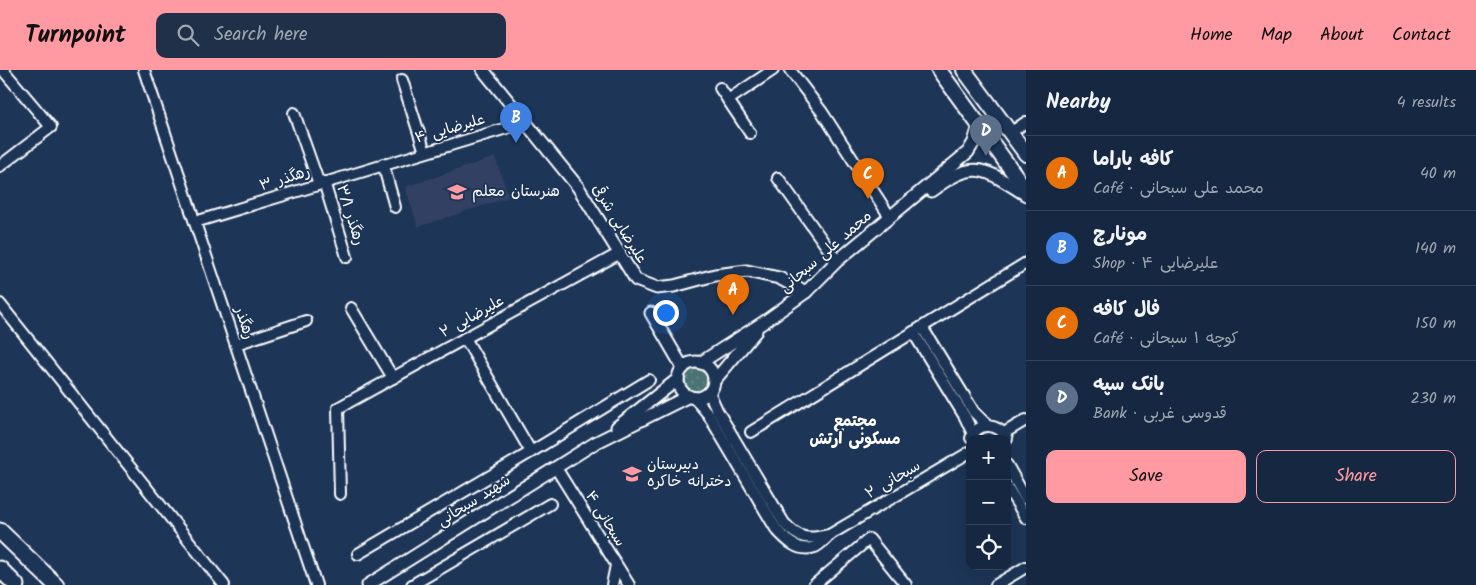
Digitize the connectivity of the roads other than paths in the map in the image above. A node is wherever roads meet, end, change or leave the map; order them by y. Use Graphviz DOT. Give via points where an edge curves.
graph roads {
  1 [pos="3,70"];
  2 [pos="144,70"];
  3 [pos="483,70"];
  4 [pos="774,70"];
  5 [pos="790,70"];
  6 [pos="938,70"];
  7 [pos="964,70"];
  8 [pos="402,80"];
  9 [pos="720,88"];
  10 [pos="728,100"];
  11 [pos="294,112"];
  12 [pos="526,122"];
  13 [pos="1026,122"];
  14 [pos="979,126"];
  15 [pos="750,133"];
  16 [pos="1010,133"];
  17 [pos="425,152"];
  18 [pos="1026,154"];
  19 [pos="383,164"];
  20 [pos="0,166"];
  21 [pos="778,178"];
  22 [pos="321,183"];
  23 [pos="1026,190"];
  24 [pos="1026,195"];
  25 [pos="906,203"];
  26 [pos="396,207"];
  27 [pos="890,217"];
  28 [pos="195,222"];
  29 [pos="620,253"];
  30 [pos="347,257"];
  31 [pos="836,261"];
  32 [pos="1026,263"];
  33 [pos="806,292"];
  34 [pos="0,304"];
  35 [pos="351,308"];
  36 [pos="651,312"];
  37 [pos="306,321"];
  38 [pos="764,322"];
  39 [pos="922,327"];
  40 [pos="913,332"];
  41 [pos="464,338"];
  42 [pos="236,344"];
  43 [pos="700,363"];
  44 [pos="681,374"];
  45 [pos="394,378"];
  46 [pos="649,380"];
  47 [pos="714,381"];
  48 [pos="709,392"];
  49 [pos="691,397"];
  50 [pos="1026,420"];
  51 [pos="988,426"];
  52 [pos="751,432"];
  53 [pos="970,435"];
  54 [pos="976,435"];
  55 [pos="1003,435"];
  56 [pos="1009,435"];
  57 [pos="595,443"];
  58 [pos="531,452"];
  59 [pos="966,454"];
  60 [pos="556,468"];
  61 [pos="1011,472"];
  62 [pos="340,494"];
  63 [pos="1011,494"];
  64 [pos="1026,499"];
  65 [pos="550,504"];
  66 [pos="769,508"];
  67 [pos="1026,518"];
  68 [pos="0,531"];
  69 [pos="358,554"];
  70 [pos="616,565"];
  71 [pos="1026,567"];
  72 [pos="0,569"];
  73 [pos="16,585"];
  74 [pos="56,585"];
  75 [pos="224,585"];
  76 [pos="316,585"];
  77 [pos="368,585"];
  78 [pos="412,585"];
  79 [pos="612,585"];
  80 [pos="629,585"];
  81 [pos="814,585"];
  82 [pos="906,585"];
  83 [pos="996,585"];
  1 -- 20 [label="street" via="51,127"];
  2 -- 28 [label="street, رهگذر"];
  3 -- 12 [label="street, علیرضایی شرقی"];
  4 -- 10 [label="street"];
  5 -- 27 [label="street" via="822,112"];
  6 -- 14 [label="main road"];
  7 -- 16 [label="main road"];
  8 -- 17 [label="street"];
  9 -- 10 [label="street"];
  10 -- 15 [label="street"];
  11 -- 22 [label="street, ۳/۱ رهگذر"];
  12 -- 17 [label="street, ۴ علیرضایی"];
  12 -- 29 [label="street, علیرضایی شرقی" via="578,187"];
  13 -- 16 [label="street"];
  14 -- 23 [label="main road"];
  14 -- 25 [label="street, محمد علی سبحانی" via="968,152"];
  16 -- 18 [label="main road"];
  17 -- 19 [label="street, ۴ علیرضایی"];
  19 -- 22 [label="street, ۳ رهگذر"];
  19 -- 26 [label="street"];
  21 -- 31 [label="street"];
  22 -- 28 [label="street, ۳ رهگذر"];
  22 -- 30 [label="street, ۳/۱ رهگذر"];
  24 -- 25 [label="street, محمد علی سبحانی" via="992,174 968,170 949,178 915,203"];
  25 -- 27 [label="street, محمد علی سبحانی"];
  27 -- 31 [label="street, محمد علی سبحانی"];
  28 -- 42 [label="street, رهگذر"];
  29 -- 33 [label="street, علیرضایی شرقی" via="636,280 656,288 747,271 779,278"];
  29 -- 41 [label="street, ۲ علیرضایی"];
  31 -- 33 [label="street, محمد علی سبحانی"];
  32 -- 39 [label="street"];
  33 -- 38 [label="street, محمد علی سبحانی"];
  34 -- 75 [label="street"];
  35 -- 45 [label="street"];
  36 -- 44 [label="street"];
  37 -- 42 [label="street"];
  38 -- 43 [label="street, محمد علی سبحانی"];
  38 -- 47 [label="street, محمد علی سبحانی"];
  39 -- 40 [label="street"];
  39 -- 51 [label="street" via="974,412"];
  40 -- 52 [label="street"];
  40 -- 53 [label="street" via="965,417"];
  41 -- 45 [label="street, ۲ علیرضایی"];
  41 -- 58 [label="street"];
  42 -- 76 [label="street, رهگذر"];
  43 -- 44 [label="street" via="693,362"];
  43 -- 47 [label="street" via="710,369"];
  44 -- 49 [label="street" via="681,390"];
  44 -- 57 [label="street, شهید سبحانی"];
  45 -- 62 [label="street, ۲ علیرضایی" via="338,408"];
  46 -- 58 [label="street"];
  47 -- 48 [label="street"];
  48 -- 49 [label="street"];
  48 -- 66 [label="street"];
  49 -- 57 [label="street, شهید سبحانی"];
  49 -- 66 [label="street" via="708,414"];
  50 -- 56 [label="street"];
  51 -- 54 [label="street" via="982,427"];
  51 -- 55 [label="street"];
  57 -- 60 [label="street, شهید سبحانی"];
  58 -- 69 [label="street"];
  59 -- 66 [label="street, سبحانی ۲" via="831,534 815,547 800,548 787,542 776,529"];
  60 -- 70 [label="street, سبحانی ۴"];
  60 -- 77 [label="street, شهید سبحانی"];
  61 -- 64 [label="street"];
  63 -- 67 [label="street"];
  65 -- 78 [label="street"];
  68 -- 74 [label="main road"];
  70 -- 79 [label="street"];
  70 -- 80 [label="street, سبحانی ۴"];
  71 -- 83 [label="street"];
  72 -- 73 [label="main road"];
  81 -- 82 [label="street" via="869,539"];
}
